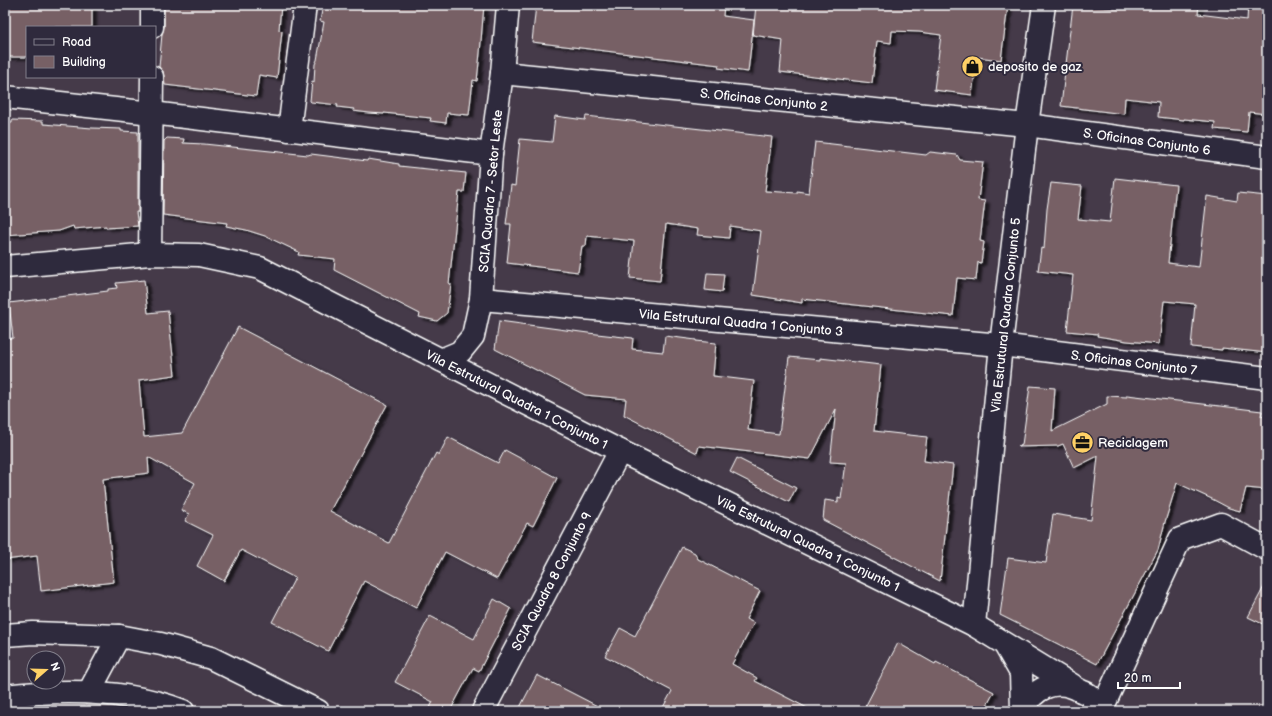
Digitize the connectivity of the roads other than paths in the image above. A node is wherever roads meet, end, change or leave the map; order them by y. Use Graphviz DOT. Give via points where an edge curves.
graph roads {
  1 [pos="152,5"];
  2 [pos="305,5"];
  3 [pos="508,5"];
  4 [pos="1044,5"];
  5 [pos="152,26"];
  6 [pos="502,73"];
  7 [pos="152,78"];
  8 [pos="5,97"];
  9 [pos="152,113"];
  10 [pos="1027,125"];
  11 [pos="289,130"];
  12 [pos="491,154"];
  13 [pos="1267,157"];
  14 [pos="150,254"];
  15 [pos="5,267"];
  16 [pos="481,299"];
  17 [pos="1001,345"];
  18 [pos="441,360"];
  19 [pos="1267,378"];
  20 [pos="620,451"];
  21 [pos="1267,549"];
  22 [pos="974,625"];
  23 [pos="5,635"];
  24 [pos="119,636"];
  25 [pos="1005,644"];
  26 [pos="1072,685"];
  27 [pos="90,692"];
  28 [pos="5,696"];
  29 [pos="311,709"];
  30 [pos="183,711"];
  31 [pos="483,711"];
  32 [pos="1022,711"];
  33 [pos="1100,711"];
  1 -- 5 [label="street"];
  2 -- 11 [label="street"];
  3 -- 6 [label="street, SCIA Quadra 7 - Setor Leste"];
  4 -- 10 [label="street, Vila Estrutural Quadra Conjunto 5"];
  6 -- 10 [label="street, S. Oficinas Conjunto 2"];
  6 -- 12 [label="street, SCIA Quadra 7 - Setor Leste"];
  7 -- 9 [label="street"];
  8 -- 9 [label="street"];
  9 -- 11 [label="street"];
  9 -- 14 [label="street"];
  10 -- 13 [label="street, S. Oficinas Conjunto 6"];
  10 -- 17 [label="street, Vila Estrutural Quadra Conjunto 5"];
  11 -- 12 [label="street"];
  12 -- 16 [label="street, SCIA Quadra 7 - Setor Leste"];
  14 -- 15 [label="street, Vila Estrutural Quadra 1 Conjunto 1"];
  14 -- 18 [label="street, Vila Estrutural Quadra 1 Conjunto 1" via="198,255 260,268"];
  16 -- 17 [label="street, Vila Estrutural Quadra 1 Conjunto 3"];
  16 -- 18 [label="street, SCIA Quadra 7 - Setor Leste" via="472,336 460,352"];
  17 -- 19 [label="street, S. Oficinas Conjunto 7"];
  17 -- 22 [label="street, Vila Estrutural Quadra Conjunto 5"];
  18 -- 20 [label="street, Vila Estrutural Quadra 1 Conjunto 1"];
  20 -- 22 [label="street, Vila Estrutural Quadra 1 Conjunto 1"];
  20 -- 31 [label="street, SCIA Quadra 8 Conjunto 9"];
  21 -- 33 [label="street" via="1221,524 1180,539"];
  22 -- 25 [label="street, Vila Estrutural Quadra 1 Conjunto 1"];
  23 -- 24 [label="street" via="32,633"];
  24 -- 27 [label="street"];
  24 -- 29 [label="street" via="211,658"];
  25 -- 26 [label="street, Vila Estrutural Quadra 1 Conjunto 1"];
  25 -- 32 [label="street" via="1020,674"];
  26 -- 32 [label="street" via="1057,684 1042,688 1031,697"];
  26 -- 33 [label="street, Vila Estrutural Quadra 1 Conjunto 1" via="1090,696"];
  27 -- 28 [label="street" via="36,692"];
  27 -- 30 [label="street" via="147,699"];
}
